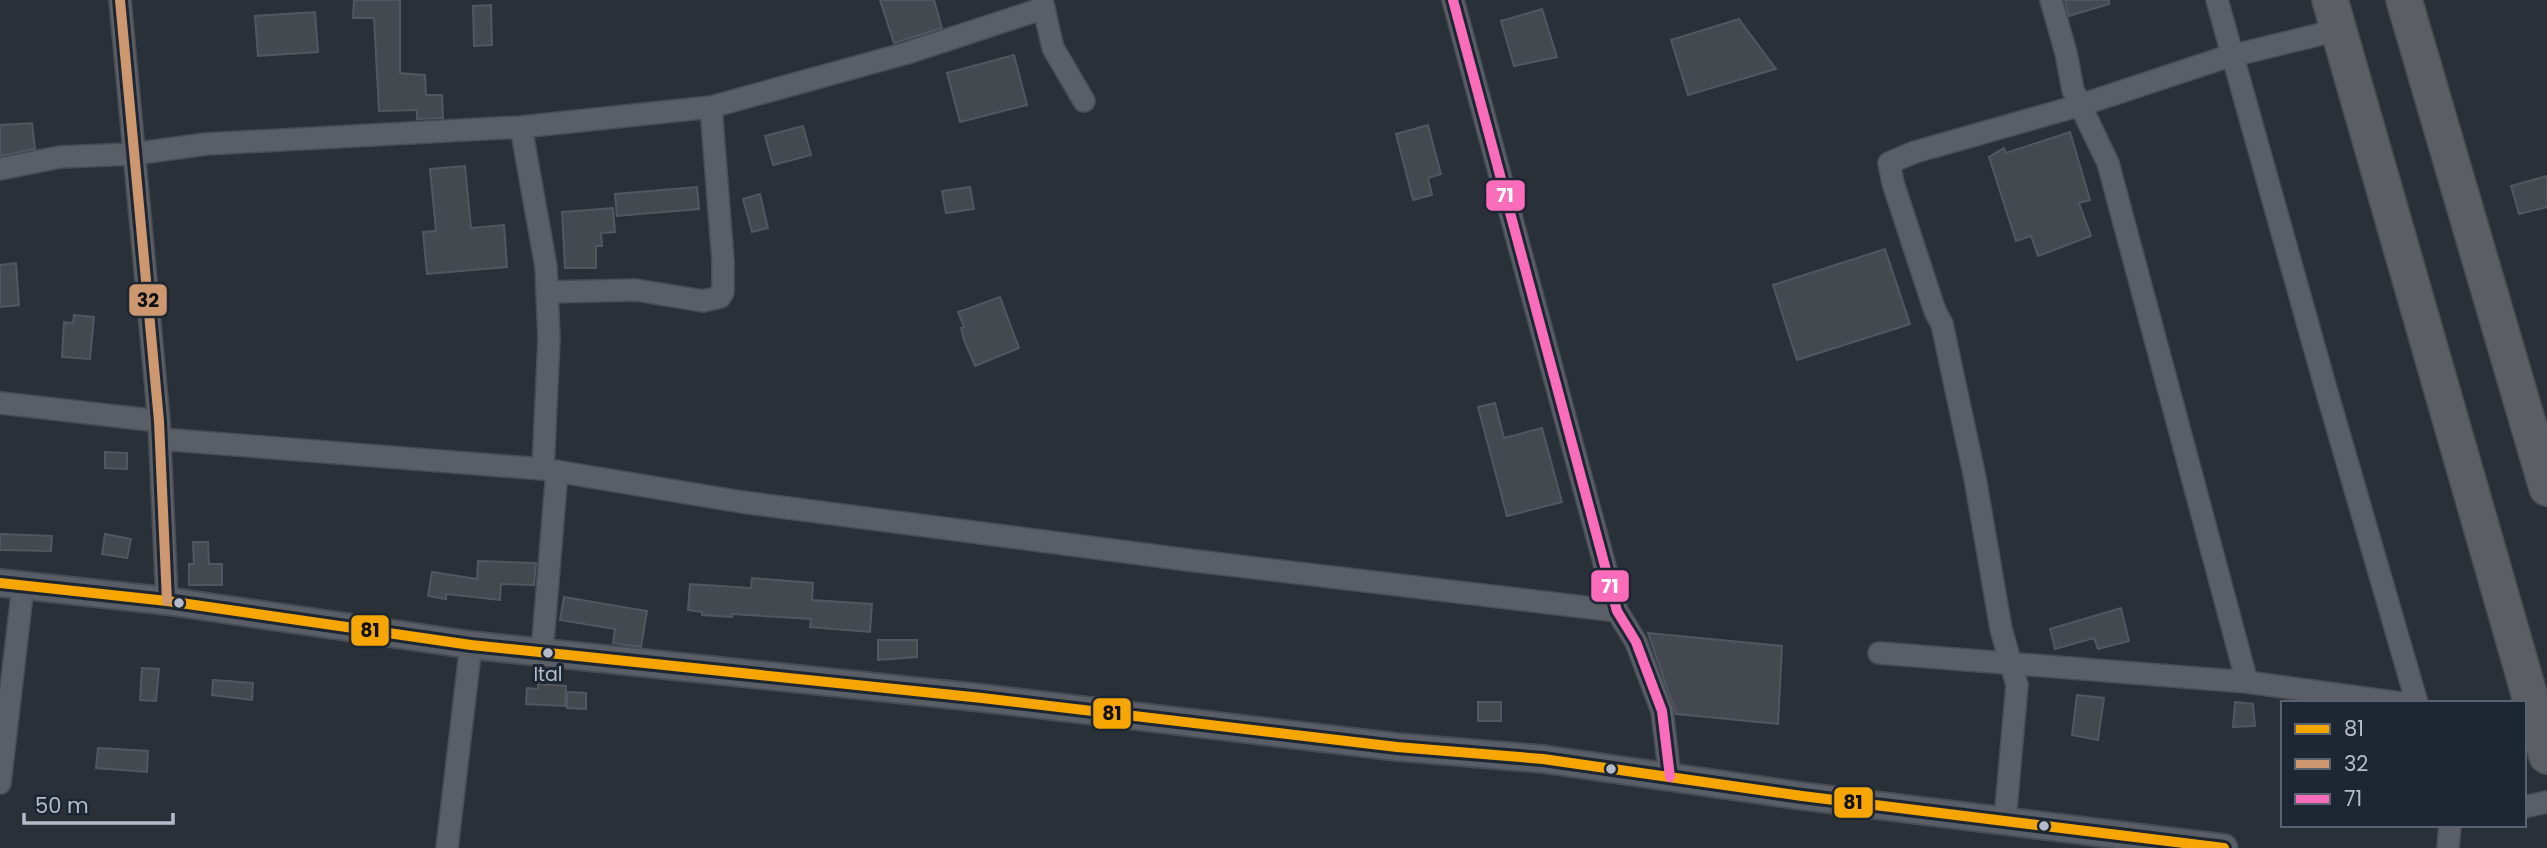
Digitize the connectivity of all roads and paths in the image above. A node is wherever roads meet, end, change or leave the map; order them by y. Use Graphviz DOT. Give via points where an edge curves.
graph roads {
  1 [pos="120,0"];
  2 [pos="1453,0"];
  3 [pos="2051,0"];
  4 [pos="2217,0"];
  5 [pos="2404,0"];
  6 [pos="1043,4"];
  7 [pos="2334,15"];
  8 [pos="2234,55"];
  9 [pos="1084,101"];
  10 [pos="2081,105"];
  11 [pos="711,107"];
  12 [pos="521,127"];
  13 [pos="133,154"];
  14 [pos="0,169"];
  15 [pos="547,292"];
  16 [pos="0,403"];
  17 [pos="160,430"];
  18 [pos="550,470"];
  19 [pos="2547,488"];
  20 [pos="12,585"];
  21 [pos="167,601"];
  22 [pos="1617,611"];
  23 [pos="471,645"];
  24 [pos="542,653"];
  25 [pos="1879,653"];
  26 [pos="2011,663"];
  27 [pos="2247,682"];
  28 [pos="2386,701"];
  29 [pos="2416,701"];
  30 [pos="2547,756"];
  31 [pos="1671,777"];
  32 [pos="0,783"];
  33 [pos="2547,802"];
  34 [pos="2526,807"];
  35 [pos="2005,820"];
  36 [pos="2450,827"];
  37 [pos="447,848"];
  38 [pos="2224,848"];
  39 [pos="2448,848"];
  1 -- 13 [label="street"];
  2 -- 22 [label="street"];
  3 -- 10 [label="street" via="2073,90"];
  4 -- 8 [label="street"];
  5 -- 19 [label="highway"];
  6 -- 9 [label="street" via="1053,48"];
  6 -- 11 [label="street" via="907,53"];
  7 -- 8 [label="street"];
  7 -- 30 [label="highway"];
  8 -- 10 [label="street"];
  8 -- 29 [label="street"];
  10 -- 26 [label="street" via="1889,163 1942,324"];
  10 -- 27 [label="street" via="2108,163"];
  11 -- 12 [label="street"];
  11 -- 15 [label="street" via="723,261 720,297 703,301 636,290"];
  12 -- 13 [label="street" via="206,144"];
  12 -- 15 [label="street" via="547,267"];
  13 -- 14 [label="street" via="60,157"];
  13 -- 17 [label="street"];
  15 -- 18 [label="street"];
  16 -- 17 [label="street"];
  17 -- 18 [label="street"];
  17 -- 21 [label="street"];
  18 -- 22 [label="street" via="742,502"];
  18 -- 24 [label="street"];
  20 -- 21 [label="street"];
  20 -- 32 [label="street"];
  21 -- 23 [label="street"];
  22 -- 31 [label="street" via="1636,642 1662,711"];
  23 -- 24 [label="street"];
  23 -- 37 [label="street"];
  24 -- 31 [label="street" via="1543,759"];
  25 -- 26 [label="street"];
  26 -- 27 [label="street"];
  26 -- 35 [label="street" via="2017,685"];
  27 -- 28 [label="street"];
  31 -- 35 [label="street"];
  33 -- 34 [label="street"];
  35 -- 38 [label="street"];
  36 -- 39 [label="street"];
}
